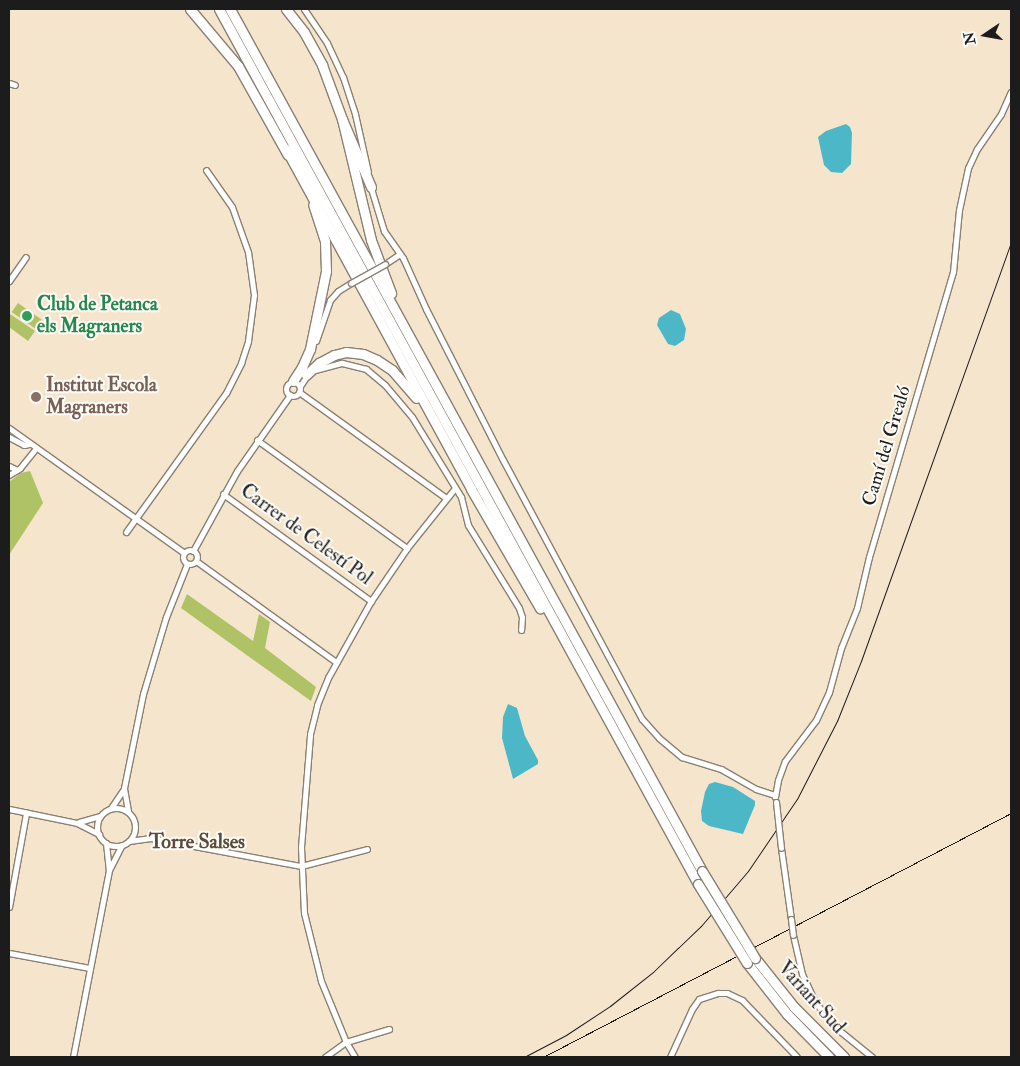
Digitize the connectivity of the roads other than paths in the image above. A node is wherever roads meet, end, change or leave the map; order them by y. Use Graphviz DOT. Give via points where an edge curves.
graph roads {
  1 [pos="190,9"];
  2 [pos="219,9"];
  3 [pos="230,9"];
  4 [pos="286,9"];
  5 [pos="304,9"];
  6 [pos="1011,92"];
  7 [pos="342,119"];
  8 [pos="286,149"];
  9 [pos="206,170"];
  10 [pos="371,187"];
  11 [pos="400,254"];
  12 [pos="26,257"];
  13 [pos="9,282"];
  14 [pos="429,372"];
  15 [pos="306,375"];
  16 [pos="297,383"];
  17 [pos="299,392"];
  18 [pos="290,394"];
  19 [pos="9,428"];
  20 [pos="9,437"];
  21 [pos="257,440"];
  22 [pos="29,444"];
  23 [pos="36,448"];
  24 [pos="9,466"];
  25 [pos="17,470"];
  26 [pos="9,475"];
  27 [pos="455,488"];
  28 [pos="223,494"];
  29 [pos="446,498"];
  30 [pos="136,519"];
  31 [pos="493,527"];
  32 [pos="126,532"];
  33 [pos="407,548"];
  34 [pos="193,551"];
  35 [pos="184,553"];
  36 [pos="196,561"];
  37 [pos="187,564"];
  38 [pos="371,601"];
  39 [pos="521,630"];
  40 [pos="336,662"];
  41 [pos="627,754"];
  42 [pos="124,788"];
  43 [pos="775,795"];
  44 [pos="111,808"];
  45 [pos="9,809"];
  46 [pos="128,811"];
  47 [pos="26,813"];
  48 [pos="100,816"];
  49 [pos="73,822"];
  50 [pos="99,834"];
  51 [pos="129,841"];
  52 [pos="106,843"];
  53 [pos="122,845"];
  54 [pos="367,849"];
  55 [pos="301,866"];
  56 [pos="108,870"];
  57 [pos="9,907"];
  58 [pos="9,952"];
  59 [pos="90,968"];
  60 [pos="389,1029"];
  61 [pos="346,1042"];
  62 [pos="73,1057"];
  63 [pos="325,1057"];
  64 [pos="356,1057"];
  65 [pos="670,1057"];
  66 [pos="797,1057"];
  67 [pos="829,1057"];
  68 [pos="844,1057"];
  69 [pos="872,1057"];
  1 -- 8 [label="highway" via="238,66"];
  2 -- 41 [label="highway"];
  3 -- 14 [label="highway"];
  4 -- 7 [label="highway" via="317,54"];
  5 -- 10 [label="street" via="327,43 346,84"];
  6 -- 43 [label="street, Camí del Grealó" via="968,168 959,210 956,260 949,288 869,557 857,608 829,692 816,720 785,761"];
  7 -- 10 [label="highway"];
  7 -- 14 [label="highway" via="376,255"];
  8 -- 16 [label="highway" via="318,216 326,256 324,286 310,349"];
  8 -- 31 [label="highway"];
  9 -- 30 [label="street" via="232,207 245,241 254,284 251,330 241,363 226,393"];
  10 -- 11 [label="street" via="382,226"];
  11 -- 16 [label="street, bridge" via="338,291 328,306 311,356"];
  11 -- 43 [label="street" via="524,501 642,719 682,757 721,769 756,789"];
  12 -- 13 [label="street"];
  14 -- 68 [label="highway, Variant Sud, bridge" via="702,871 755,958 794,1007"];
  15 -- 16 [label="street"];
  15 -- 27 [label="street" via="320,368 342,364 360,367 372,374 416,422"];
  15 -- 31 [label="highway" via="322,360 346,352 368,355 392,370 422,407"];
  16 -- 17 [label="street"];
  16 -- 18 [label="street" via="288,384 286,388"];
  17 -- 18 [label="street"];
  17 -- 29 [label="street"];
  18 -- 21 [label="street"];
  19 -- 22 [label="street"];
  20 -- 22 [label="street" via="24,445"];
  21 -- 28 [label="street"];
  21 -- 33 [label="street"];
  22 -- 23 [label="street"];
  23 -- 25 [label="street"];
  23 -- 30 [label="street"];
  24 -- 25 [label="street"];
  25 -- 26 [label="street"];
  27 -- 29 [label="street"];
  27 -- 39 [label="street" via="462,499 468,526 519,608"];
  28 -- 34 [label="street"];
  28 -- 38 [label="street, Carrer de Celestí Pol"];
  29 -- 33 [label="street"];
  30 -- 32 [label="street"];
  30 -- 35 [label="street"];
  31 -- 41 [label="highway" via="613,737"];
  33 -- 38 [label="street"];
  34 -- 35 [label="street"];
  34 -- 36 [label="street" via="197,555"];
  35 -- 37 [label="street"];
  36 -- 37 [label="street"];
  36 -- 40 [label="street"];
  37 -- 42 [label="street" via="149,668"];
  38 -- 40 [label="street"];
  40 -- 55 [label="street" via="321,696 310,734"];
  41 -- 67 [label="highway, bridge" via="698,884 747,963 787,1014"];
  42 -- 44 [label="street"];
  42 -- 46 [label="street"];
  43 -- 69 [label="street, Camí del Grealó, bridge" via="793,935 802,974 815,1002 835,1027"];
  44 -- 46 [label="street"];
  44 -- 48 [label="street"];
  45 -- 47 [label="street"];
  46 -- 51 [label="street" via="136,828"];
  47 -- 49 [label="street"];
  47 -- 57 [label="street"];
  48 -- 49 [label="street"];
  48 -- 50 [label="street"];
  49 -- 50 [label="street"];
  50 -- 52 [label="street"];
  51 -- 53 [label="street"];
  51 -- 55 [label="street" via="151,838"];
  52 -- 53 [label="street"];
  52 -- 56 [label="street"];
  53 -- 56 [label="street"];
  54 -- 55 [label="street"];
  55 -- 61 [label="street" via="304,913 313,958"];
  56 -- 59 [label="street"];
  58 -- 59 [label="street"];
  59 -- 62 [label="street"];
  60 -- 61 [label="street"];
  61 -- 63 [label="street"];
  61 -- 64 [label="street"];
  65 -- 66 [label="street" via="699,999 718,993 727,993 742,1000"];
}
